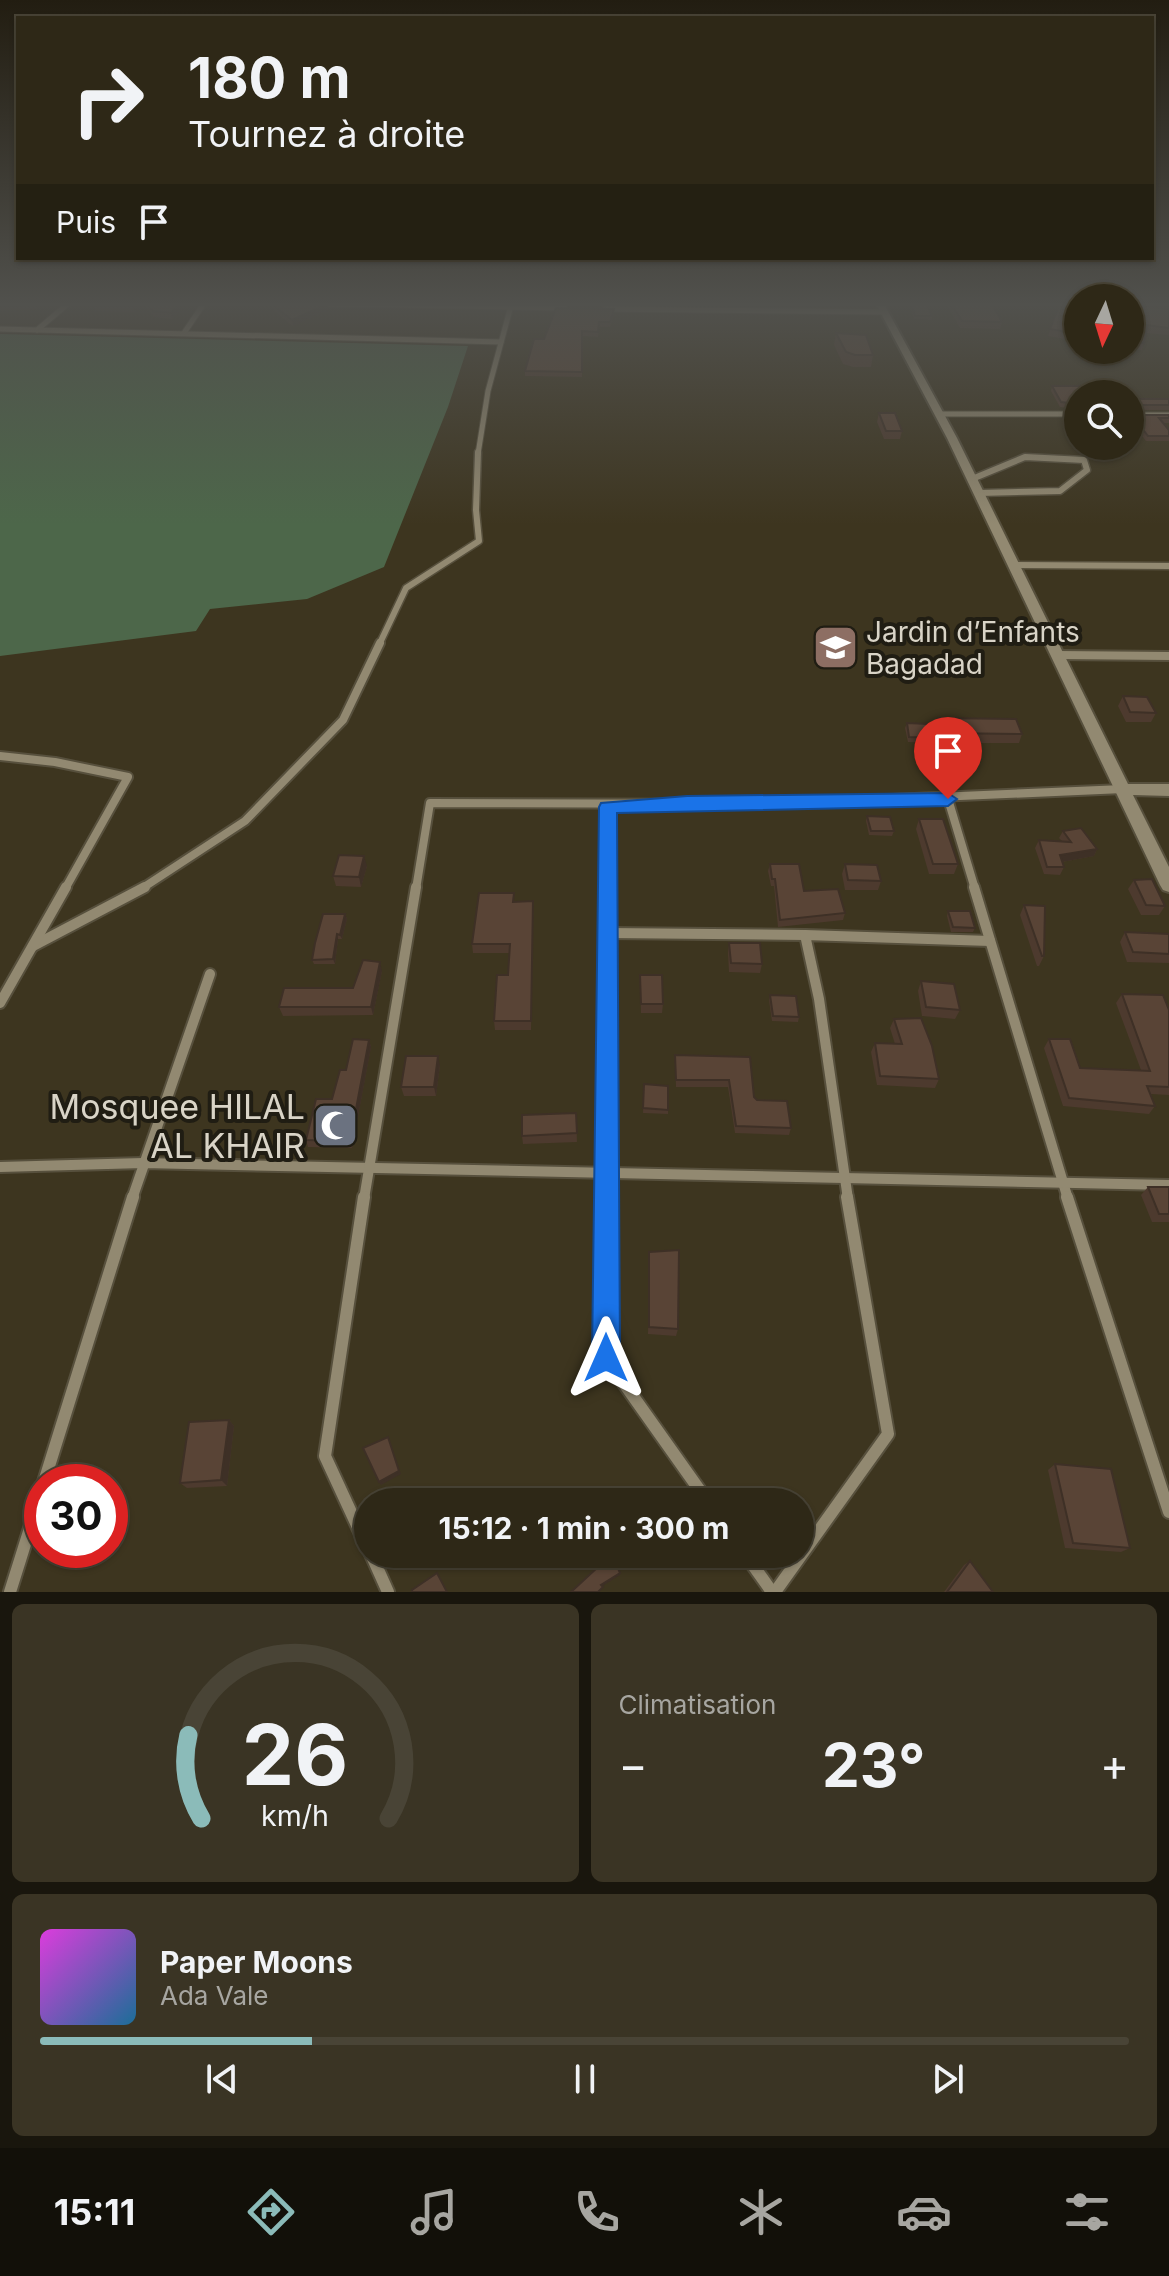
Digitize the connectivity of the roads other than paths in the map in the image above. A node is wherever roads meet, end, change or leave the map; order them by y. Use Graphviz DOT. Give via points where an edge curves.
graph roads {
  1 [pos="491,376"];
  2 [pos="919,376"];
  3 [pos="939,414"];
  4 [pos="1064,414"];
  5 [pos="1144,415"];
  6 [pos="1169,415"];
  7 [pos="972,479"];
  8 [pos="979,493"];
  9 [pos="1014,565"];
  10 [pos="1169,566"];
  11 [pos="1057,655"];
  12 [pos="1169,656"];
  13 [pos="0,756"];
  14 [pos="1123,789"];
  15 [pos="1169,790"];
  16 [pos="948,799"];
  17 [pos="608,807"];
  18 [pos="1169,885"];
  19 [pos="608,933"];
  20 [pos="805,935"];
  21 [pos="990,941"];
  22 [pos="33,946"];
  23 [pos="210,974"];
  24 [pos="0,1003"];
  25 [pos="143,1163"];
  26 [pos="0,1167"];
  27 [pos="368,1170"];
  28 [pos="605,1171"];
  29 [pos="844,1177"];
  30 [pos="1063,1182"];
  31 [pos="1169,1185"];
  32 [pos="50,1464"];
  33 [pos="698,1488"];
  34 [pos="1169,1512"];
  35 [pos="354,1519"];
  36 [pos="24,1547"];
  37 [pos="377,1568"];
  38 [pos="755,1568"];
  39 [pos="10,1592"];
  40 [pos="388,1592"];
  41 [pos="773,1592"];
  1 -- 22 [label="street" via="481,414 474,511 479,541 406,588 343,720 245,821 163,877"];
  2 -- 3 [label="street"];
  3 -- 4 [label="street"];
  3 -- 7 [label="street"];
  5 -- 6 [label="street"];
  7 -- 8 [label="street"];
  7 -- 8 [label="street" via="1025,457 1084,460 1087,470 1060,491"];
  8 -- 9 [label="street"];
  9 -- 10 [label="street"];
  9 -- 11 [label="street"];
  11 -- 12 [label="street"];
  11 -- 14 [label="street"];
  13 -- 22 [label="street" via="128,777"];
  14 -- 15 [label="street"];
  14 -- 16 [label="street"];
  14 -- 18 [label="street"];
  16 -- 17 [label="street"];
  16 -- 21 [label="street"];
  17 -- 19 [label="street"];
  17 -- 27 [label="street" via="430,803"];
  19 -- 20 [label="street"];
  19 -- 28 [label="street"];
  20 -- 21 [label="street"];
  20 -- 29 [label="street"];
  21 -- 30 [label="street"];
  22 -- 24 [label="street"];
  23 -- 25 [label="street"];
  25 -- 26 [label="street"];
  25 -- 27 [label="street"];
  25 -- 32 [label="street"];
  27 -- 28 [label="street"];
  27 -- 35 [label="street" via="325,1456"];
  28 -- 29 [label="street"];
  28 -- 33 [label="street" via="606,1358"];
  29 -- 30 [label="street"];
  29 -- 41 [label="street" via="888,1434"];
  30 -- 31 [label="street"];
  30 -- 34 [label="street"];
  36 -- 39 [label="street"];
  37 -- 40 [label="street"];
  38 -- 41 [label="street"];
}
